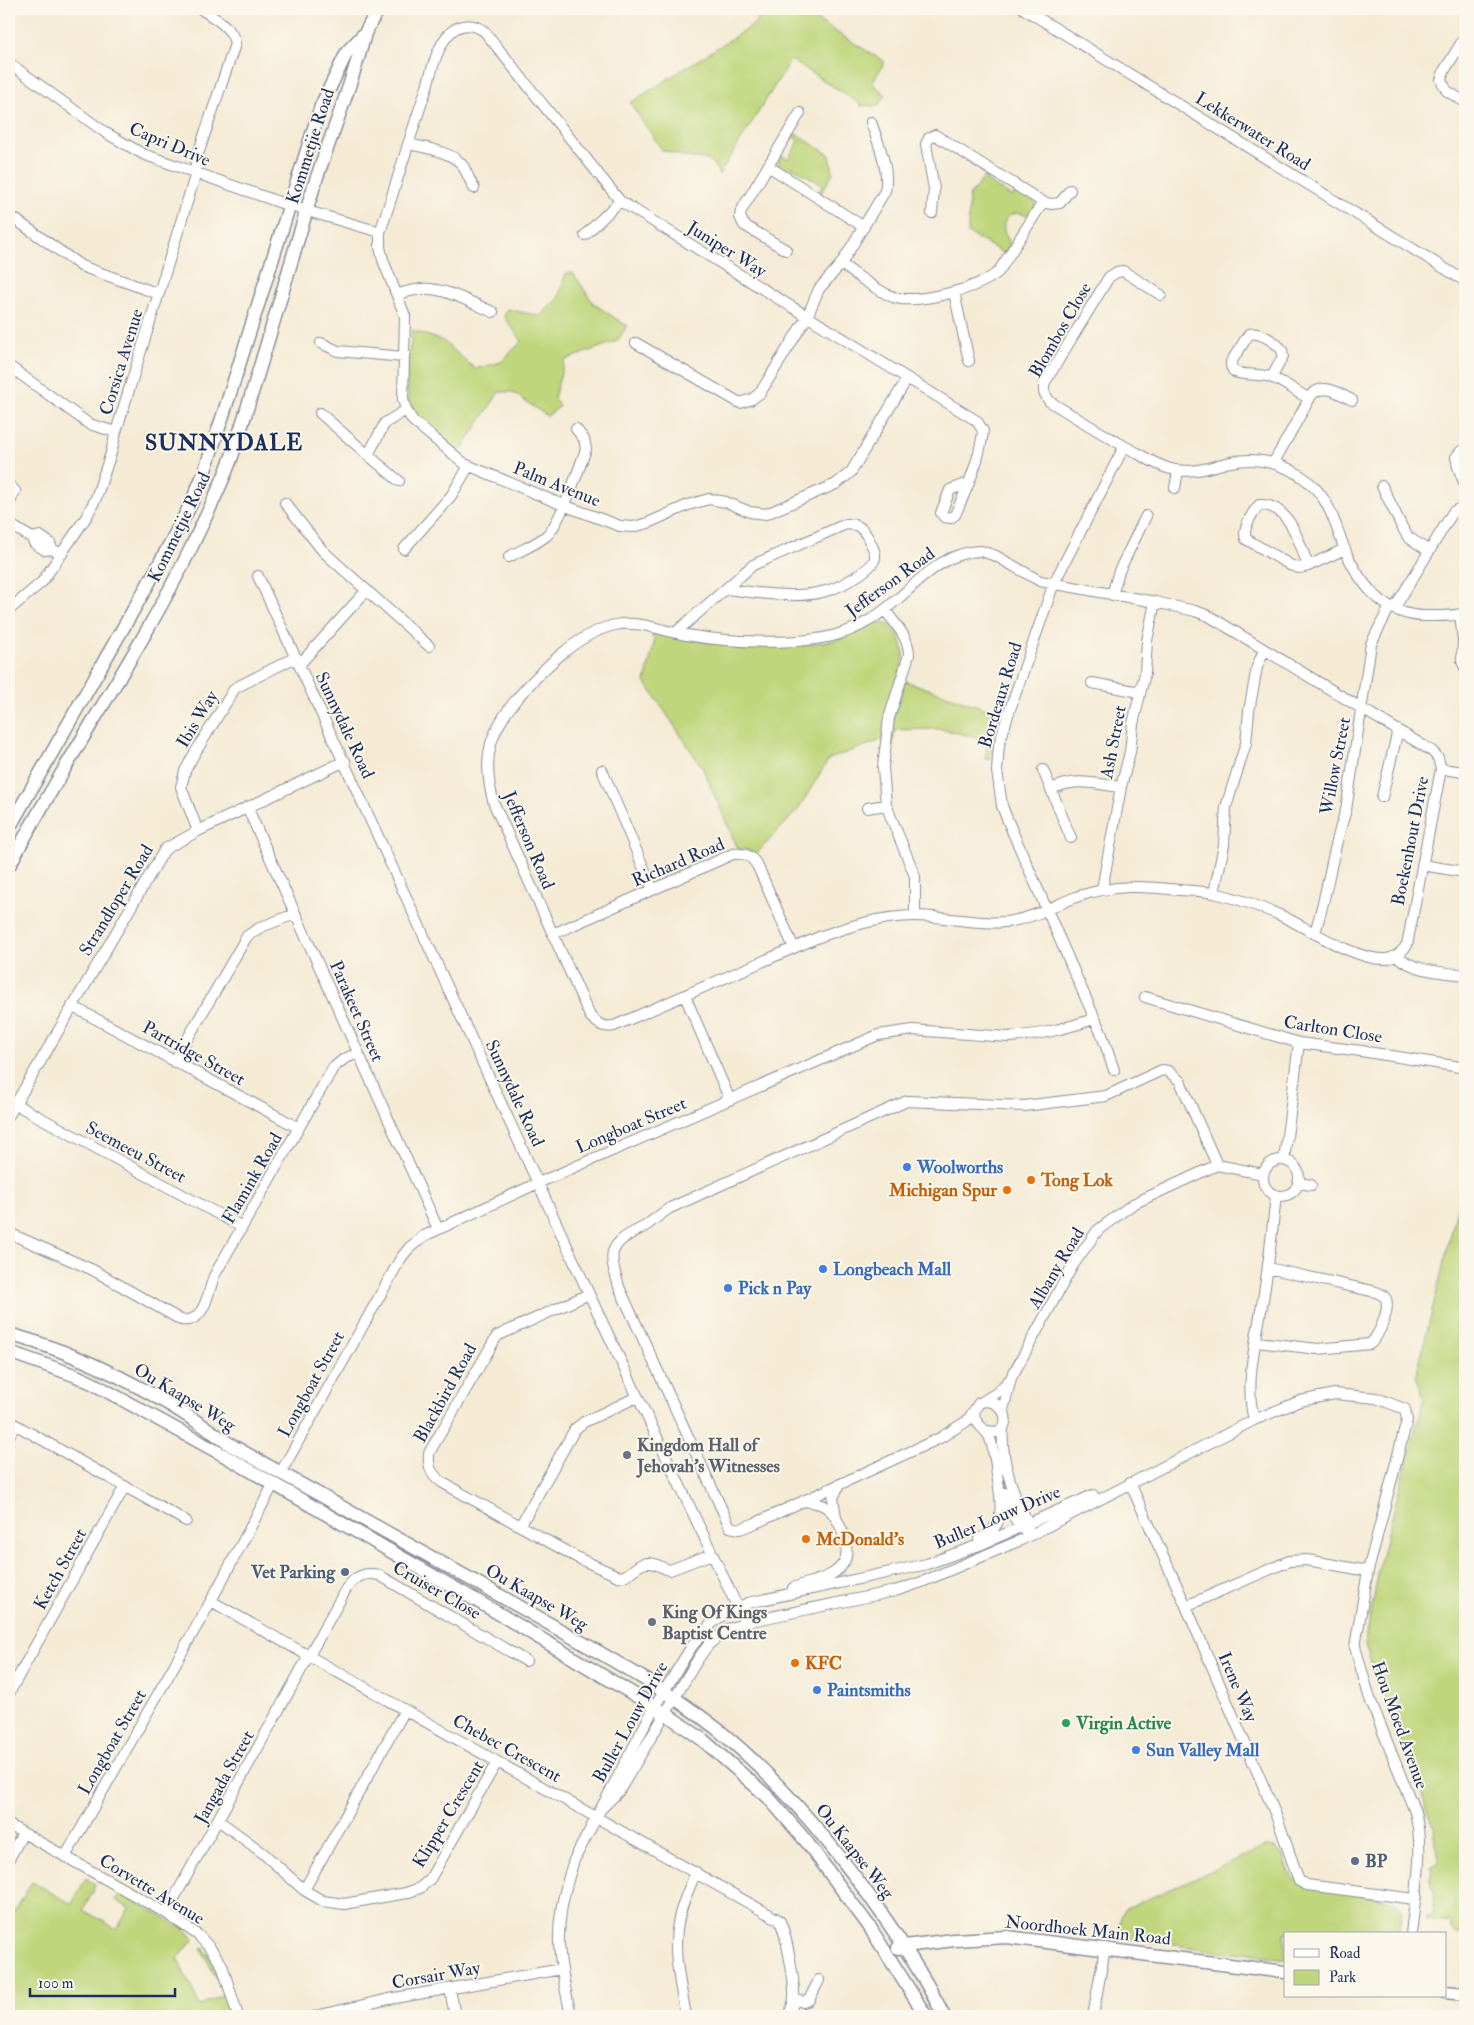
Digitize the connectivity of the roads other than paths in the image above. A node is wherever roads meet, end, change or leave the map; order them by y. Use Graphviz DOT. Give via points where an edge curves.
graph roads {
  1 [pos="201,9"];
  2 [pos="378,9"];
  3 [pos="1024,9"];
  4 [pos="365,32"];
  5 [pos="1465,37"];
  6 [pos="10,67"];
  7 [pos="1465,102"];
  8 [pos="800,113"];
  9 [pos="871,122"];
  10 [pos="408,144"];
  11 [pos="768,166"];
  12 [pos="196,173"];
  13 [pos="474,188"];
  14 [pos="1070,190"];
  15 [pos="620,201"];
  16 [pos="1044,202"];
  17 [pos="290,206"];
  18 [pos="307,210"];
  19 [pos="932,213"];
  20 [pos="9,215"];
  21 [pos="864,227"];
  22 [pos="380,232"];
  23 [pos="585,235"];
  24 [pos="786,250"];
  25 [pos="841,264"];
  26 [pos="1465,281"];
  27 [pos="954,292"];
  28 [pos="159,294"];
  29 [pos="398,294"];
  30 [pos="1161,295"];
  31 [pos="493,312"];
  32 [pos="807,317"];
  33 [pos="636,343"];
  34 [pos="321,344"];
  35 [pos="404,357"];
  36 [pos="968,361"];
  37 [pos="9,366"];
  38 [pos="1272,377"];
  39 [pos="907,379"];
  40 [pos="1308,398"];
  41 [pos="1352,400"];
  42 [pos="406,410"];
  43 [pos="320,413"];
  44 [pos="576,429"];
  45 [pos="116,432"];
  46 [pos="1124,447"];
  47 [pos="1465,450"];
  48 [pos="368,455"];
  49 [pos="1274,462"];
  50 [pos="468,466"];
  51 [pos="1178,471"];
  52 [pos="399,481"];
  53 [pos="969,483"];
  54 [pos="9,485"];
  55 [pos="1465,485"];
  56 [pos="1382,486"];
  57 [pos="1175,488"];
  58 [pos="284,503"];
  59 [pos="9,504"];
  60 [pos="564,505"];
  61 [pos="1465,506"];
  62 [pos="1146,516"];
  63 [pos="9,524"];
  64 [pos="404,549"];
  65 [pos="1345,549"];
  66 [pos="57,551"];
  67 [pos="1429,551"];
  68 [pos="509,557"];
  69 [pos="1308,566"];
  70 [pos="258,576"];
  71 [pos="1054,583"];
  72 [pos="726,589"];
  73 [pos="366,590"];
  74 [pos="1112,595"];
  75 [pos="1155,602"];
  76 [pos="1391,608"];
  77 [pos="9,610"];
  78 [pos="885,610"];
  79 [pos="1463,614"];
  80 [pos="674,633"];
  81 [pos="429,646"];
  82 [pos="1264,650"];
  83 [pos="1464,655"];
  84 [pos="298,661"];
  85 [pos="1465,668"];
  86 [pos="1092,683"];
  87 [pos="1140,692"];
  88 [pos="1363,710"];
  89 [pos="1398,730"];
  90 [pos="344,762"];
  91 [pos="1441,769"];
  92 [pos="602,770"];
  93 [pos="1043,770"];
  94 [pos="1465,772"];
  95 [pos="1121,787"];
  96 [pos="1051,789"];
  97 [pos="1382,797"];
  98 [pos="886,804"];
  99 [pos="247,808"];
  100 [pos="868,808"];
  101 [pos="9,828"];
  102 [pos="198,831"];
  103 [pos="1071,838"];
  104 [pos="11,858"];
  105 [pos="1422,865"];
  106 [pos="1465,872"];
  107 [pos="1102,888"];
  108 [pos="653,890"];
  109 [pos="1214,893"];
  110 [pos="1046,910"];
  111 [pos="295,914"];
  112 [pos="915,916"];
  113 [pos="1315,932"];
  114 [pos="553,934"];
  115 [pos="794,948"];
  116 [pos="1397,956"];
  117 [pos="1465,975"];
  118 [pos="685,996"];
  119 [pos="1145,996"];
  120 [pos="72,1006"];
  121 [pos="1094,1019"];
  122 [pos="1299,1043"];
  123 [pos="358,1053"];
  124 [pos="174,1062"];
  125 [pos="1460,1067"];
  126 [pos="1114,1070"];
  127 [pos="730,1100"];
  128 [pos="15,1104"];
  129 [pos="9,1115"];
  130 [pos="300,1128"];
  131 [pos="1284,1160"];
  132 [pos="1217,1165"];
  133 [pos="1263,1174"];
  134 [pos="538,1183"];
  135 [pos="1298,1183"];
  136 [pos="1311,1185"];
  137 [pos="1276,1196"];
  138 [pos="242,1227"];
  139 [pos="438,1229"];
  140 [pos="9,1233"];
  141 [pos="1268,1268"];
  142 [pos="588,1294"];
  143 [pos="9,1328"];
  144 [pos="9,1334"];
  145 [pos="1257,1342"];
  146 [pos="41,1343"];
  147 [pos="9,1352"];
  148 [pos="9,1361"];
  149 [pos="54,1368"];
  150 [pos="1011,1378"];
  151 [pos="637,1397"];
  152 [pos="985,1400"];
  153 [pos="975,1409"];
  154 [pos="1003,1410"];
  155 [pos="1407,1412"];
  156 [pos="1254,1420"];
  157 [pos="12,1423"];
  158 [pos="1003,1427"];
  159 [pos="983,1429"];
  160 [pos="9,1436"];
  161 [pos="940,1438"];
  162 [pos="996,1467"];
  163 [pos="281,1472"];
  164 [pos="1130,1482"];
  165 [pos="839,1485"];
  166 [pos="125,1486"];
  167 [pos="273,1486"];
  168 [pos="803,1501"];
  169 [pos="836,1518"];
  170 [pos="186,1521"];
  171 [pos="520,1526"];
  172 [pos="1025,1526"];
  173 [pos="1043,1528"];
  174 [pos="1020,1540"];
  175 [pos="712,1554"];
  176 [pos="1368,1571"];
  177 [pos="891,1572"];
  178 [pos="769,1599"];
  179 [pos="211,1601"];
  180 [pos="1186,1606"];
  181 [pos="738,1607"];
  182 [pos="745,1623"];
  183 [pos="309,1656"];
  184 [pos="526,1661"];
  185 [pos="9,1694"];
  186 [pos="669,1694"];
  187 [pos="660,1709"];
  188 [pos="405,1710"];
  189 [pos="497,1762"];
  190 [pos="598,1814"];
  191 [pos="218,1820"];
  192 [pos="9,1825"];
  193 [pos="23,1833"];
  194 [pos="65,1857"];
  195 [pos="9,1859"];
  196 [pos="696,1872"];
  197 [pos="304,1890"];
  198 [pos="1415,1899"];
  199 [pos="166,1913"];
  200 [pos="1411,1932"];
  201 [pos="904,1946"];
  202 [pos="1105,1948"];
  203 [pos="887,1953"];
  204 [pos="562,1969"];
  205 [pos="1284,1972"];
  206 [pos="820,1980"];
  207 [pos="450,1988"];
  208 [pos="1446,1992"];
  209 [pos="1465,1994"];
  210 [pos="794,1999"];
  211 [pos="343,2013"];
  212 [pos="238,2016"];
  213 [pos="316,2016"];
  214 [pos="455,2016"];
  215 [pos="571,2016"];
  216 [pos="686,2016"];
  217 [pos="788,2016"];
  218 [pos="926,2016"];
  219 [pos="944,2016"];
  220 [pos="1093,2016"];
  1 -- 12 [label="street, Corsica Avenue" via="227,28 235,44 196,160"];
  2 -- 4 [label="main road, Kommetjie Road"];
  3 -- 26 [label="street, Lekkerwater Road"];
  4 -- 17 [label="main road, Kommetjie Road" via="347,52 321,106"];
  4 -- 18 [label="main road, Kommetjie Road"];
  5 -- 7 [label="street" via="1441,80 1444,88"];
  6 -- 12 [label="street, Capri Drive" via="106,133 144,154"];
  8 -- 11 [label="street"];
  9 -- 21 [label="street" via="886,183 884,193"];
  10 -- 13 [label="street" via="456,160 464,167"];
  10 -- 15 [label="street, Juniper Way" via="447,36 466,25 479,28"];
  10 -- 22 [label="street"];
  11 -- 21 [label="street"];
  11 -- 24 [label="street" via="740,217 744,225"];
  12 -- 17 [label="street, Capri Drive"];
  12 -- 28 [label="street, Corsica Avenue"];
  14 -- 16 [label="street" via="1060,203"];
  15 -- 23 [label="street"];
  15 -- 32 [label="street, Juniper Way"];
  16 -- 19 [label="street" via="935,135 926,144 934,189"];
  16 -- 27 [label="street" via="999,271 992,278"];
  17 -- 18 [label="street, Capri Drive"];
  17 -- 101 [label="main road, Kommetjie Road" via="204,473 191,504 142,597"];
  18 -- 22 [label="street"];
  18 -- 104 [label="main road, Kommetjie Road" via="231,457 211,506 154,617"];
  20 -- 28 [label="street" via="81,266"];
  21 -- 25 [label="street"];
  22 -- 29 [label="street" via="383,260"];
  25 -- 27 [label="street" via="893,296 911,299"];
  25 -- 32 [label="street" via="819,289"];
  27 -- 36 [label="street"];
  28 -- 45 [label="street, Corsica Avenue"];
  29 -- 31 [label="street" via="432,289"];
  29 -- 35 [label="street" via="406,323"];
  30 -- 46 [label="street, Blombos Close" via="1123,271 1111,275 1043,387 1049,401"];
  32 -- 33 [label="street" via="763,389 752,400 740,403"];
  32 -- 39 [label="street, Juniper Way"];
  34 -- 35 [label="street" via="338,351"];
  35 -- 42 [label="street" via="403,399"];
  37 -- 45 [label="street, Corsica Avenue" via="89,424"];
  38 -- 38 [label="street" via="1283,356 1282,350 1260,334 1251,333 1231,362 1232,368 1236,373"];
  38 -- 40 [label="street"];
  39 -- 53 [label="street, Juniper Way" via="974,418 981,426 982,440"];
  39 -- 60 [label="street, Palm Avenue" via="848,475 827,489 770,513 756,514 709,499 648,523 626,527"];
  40 -- 41 [label="street" via="1315,391 1326,388"];
  40 -- 49 [label="street"];
  42 -- 48 [label="street" via="385,422"];
  42 -- 50 [label="street, Palm Avenue" via="426,433"];
  43 -- 48 [label="street"];
  44 -- 60 [label="street" via="586,448"];
  45 -- 66 [label="street" via="96,498 87,516"];
  46 -- 51 [label="street"];
  46 -- 71 [label="street, Bordeaux Road"];
  47 -- 55 [label="street" via="1456,457"];
  48 -- 52 [label="street"];
  49 -- 51 [label="street" via="1239,461"];
  49 -- 65 [label="street" via="1295,472 1316,489 1333,513"];
  50 -- 60 [label="street, Palm Avenue"];
  50 -- 64 [label="street" via="450,496"];
  51 -- 57 [label="street"];
  54 -- 59 [label="street" via="14,491"];
  56 -- 67 [label="street" via="1408,537"];
  58 -- 73 [label="street" via="322,550"];
  60 -- 68 [label="street" via="546,536"];
  61 -- 67 [label="street, Willow Street" via="1453,512"];
  62 -- 74 [label="street" via="1119,571"];
  63 -- 66 [label="street" via="45,550"];
  65 -- 69 [label="street"];
  65 -- 76 [label="street" via="1358,574"];
  66 -- 77 [label="street" via="42,582"];
  67 -- 76 [label="street, Willow Street"];
  69 -- 69 [label="street" via="1297,568 1246,539 1246,528 1258,505 1274,509 1289,520"];
  70 -- 84 [label="street, Sunnydale Road"];
  71 -- 74 [label="street, Boekenhout Drive"];
  71 -- 78 [label="street, Jefferson Road" via="1040,581 988,553 968,552 935,567"];
  71 -- 110 [label="street, Bordeaux Road" via="1008,715 999,745 997,771 1002,806"];
  72 -- 72 [label="street" via="753,565 846,524 862,528 875,551 870,565 828,591 768,594"];
  72 -- 80 [label="street"];
  73 -- 81 [label="street"];
  73 -- 84 [label="street"];
  74 -- 75 [label="street, Boekenhout Drive"];
  75 -- 82 [label="street, Boekenhout Drive" via="1209,616"];
  75 -- 87 [label="street, Ash Street"];
  76 -- 79 [label="street" via="1418,616"];
  76 -- 88 [label="street, Willow Street" via="1372,644"];
  78 -- 80 [label="street, Jefferson Road" via="854,629 812,640 709,639"];
  78 -- 98 [label="street" via="909,650 886,735"];
  79 -- 83 [label="street"];
  80 -- 114 [label="street, Jefferson Road" via="620,624 589,636 544,668 506,712 493,735 487,774 494,804"];
  82 -- 88 [label="street, Boekenhout Drive"];
  82 -- 109 [label="street" via="1257,667 1246,743 1226,807 1224,845"];
  83 -- 85 [label="street"];
  84 -- 90 [label="street, Sunnydale Road"];
  84 -- 102 [label="street, Ibis Way" via="235,688 185,771 181,787"];
  86 -- 87 [label="street"];
  87 -- 95 [label="street, Ash Street"];
  88 -- 89 [label="street, Boekenhout Drive"];
  88 -- 113 [label="street, Willow Street" via="1346,810 1338,831"];
  89 -- 91 [label="street, Boekenhout Drive" via="1432,751"];
  89 -- 97 [label="street"];
  90 -- 99 [label="street, Strandloper Road"];
  90 -- 134 [label="street, Sunnydale Road"];
  91 -- 94 [label="street"];
  91 -- 105 [label="street, Boekenhout Drive"];
  92 -- 108 [label="street"];
  93 -- 96 [label="street"];
  95 -- 96 [label="street" via="1080,781"];
  95 -- 107 [label="street, Ash Street"];
  96 -- 103 [label="street"];
  98 -- 100 [label="street"];
  98 -- 112 [label="street" via="915,876"];
  99 -- 102 [label="street, Strandloper Road"];
  99 -- 111 [label="street, Parakeet Street"];
  102 -- 120 [label="street, Strandloper Road" via="169,845 161,854"];
  105 -- 106 [label="street"];
  105 -- 116 [label="street, Boekenhout Drive" via="1407,945"];
  107 -- 109 [label="street" via="1138,886"];
  107 -- 110 [label="street"];
  108 -- 114 [label="street, Richard Road"];
  108 -- 115 [label="street, Richard Road" via="733,854 748,855 758,867"];
  109 -- 113 [label="street" via="1263,908"];
  110 -- 112 [label="street, Jefferson Road" via="1018,921 1003,922"];
  110 -- 121 [label="street, Bordeaux Road"];
  111 -- 123 [label="street, Parakeet Street"];
  111 -- 124 [label="street" via="247,936"];
  112 -- 115 [label="street, Jefferson Road" via="847,927"];
  113 -- 116 [label="street" via="1350,951 1375,958"];
  114 -- 118 [label="street, Jefferson Road" via="590,1016 599,1025 614,1026"];
  115 -- 118 [label="street, Jefferson Road"];
  116 -- 117 [label="street" via="1419,968"];
  118 -- 127 [label="street"];
  119 -- 122 [label="street, Carlton Close"];
  120 -- 124 [label="street, Partridge Street"];
  120 -- 128 [label="street, Strandloper Road"];
  121 -- 126 [label="street, Bordeaux Road"];
  121 -- 127 [label="street, Longboat Street" via="1032,1036 913,1030 878,1036"];
  122 -- 125 [label="street, Carlton Close"];
  122 -- 131 [label="street"];
  123 -- 130 [label="street, Flamink Road" via="334,1068"];
  123 -- 139 [label="street, Parakeet Street"];
  124 -- 130 [label="street, Partridge Street"];
  127 -- 134 [label="street, Longboat Street"];
  128 -- 129 [label="street, Strandloper Road"];
  128 -- 138 [label="street, Seemeeu Street"];
  130 -- 138 [label="street, Flamink Road"];
  131 -- 133 [label="street" via="1274,1162"];
  131 -- 135 [label="street" via="1295,1166"];
  132 -- 133 [label="street"];
  132 -- 150 [label="street, Albany Road" via="1133,1204 1098,1230 1073,1265"];
  132 -- 168 [label="street" via="1180,1081 1174,1074 1162,1070 1106,1096 1024,1106 907,1101 670,1208 628,1235 615,1248 613,1256 620,1287 729,1526 740,1529"];
  133 -- 137 [label="street" via="1264,1185"];
  134 -- 139 [label="street, Longboat Street"];
  134 -- 142 [label="street, Sunnydale Road"];
  135 -- 136 [label="street"];
  135 -- 137 [label="street" via="1288,1196"];
  137 -- 141 [label="street"];
  138 -- 140 [label="street, Flamink Road" via="214,1276 200,1314 181,1320 86,1266"];
  139 -- 163 [label="street, Longboat Street" via="418,1240 401,1258"];
  141 -- 145 [label="street"];
  141 -- 145 [label="street" via="1372,1290 1386,1299 1386,1306 1380,1332 1370,1344 1318,1349"];
  142 -- 151 [label="street, Sunnydale Road"];
  142 -- 171 [label="street, Blackbird Road" via="497,1336 429,1453 429,1467 434,1476"];
  143 -- 146 [label="main road"];
  144 -- 146 [label="main road, Ou Kaapse Weg"];
  145 -- 156 [label="street" via="1250,1385"];
  146 -- 163 [label="main road, Ou Kaapse Weg" via="103,1369"];
  147 -- 149 [label="main road, Ou Kaapse Weg"];
  148 -- 149 [label="main road"];
  149 -- 167 [label="main road, Ou Kaapse Weg" via="92,1383"];
  150 -- 152 [label="street"];
  150 -- 154 [label="street"];
  151 -- 171 [label="street" via="575,1429"];
  151 -- 175 [label="street, Sunnydale Road"];
  152 -- 153 [label="street"];
  152 -- 154 [label="street" via="994,1402"];
  153 -- 159 [label="street" via="974,1417"];
  153 -- 161 [label="street" via="967,1421"];
  154 -- 158 [label="street" via="1006,1419"];
  155 -- 156 [label="street, Buller Louw Drive" via="1401,1406 1376,1398 1335,1394 1300,1401"];
  155 -- 176 [label="street, Hou Moed Avenue"];
  156 -- 164 [label="street, Buller Louw Drive"];
  157 -- 160 [label="street"];
  157 -- 166 [label="street"];
  158 -- 159 [label="street" via="997,1432"];
  158 -- 172 [label="street" via="1008,1472"];
  159 -- 161 [label="street"];
  159 -- 162 [label="street" via="991,1441"];
  161 -- 165 [label="street"];
  162 -- 172 [label="street" via="1008,1503"];
  162 -- 177 [label="street" via="1002,1513 993,1530 970,1543"];
  163 -- 186 [label="main road, Ou Kaapse Weg"];
  164 -- 172 [label="street, Buller Louw Drive"];
  164 -- 173 [label="street, Buller Louw Drive"];
  164 -- 180 [label="street, Irene Way"];
  165 -- 168 [label="street"];
  165 -- 169 [label="street" via="832,1498"];
  166 -- 170 [label="street"];
  166 -- 185 [label="street, Ketch Street"];
  167 -- 179 [label="street, Longboat Street"];
  167 -- 187 [label="main road, Ou Kaapse Weg"];
  168 -- 169 [label="street" via="826,1507"];
  169 -- 178 [label="street" via="844,1539 844,1562 828,1576"];
  171 -- 175 [label="street, Blackbird Road" via="620,1577 645,1563 670,1570"];
  172 -- 173 [label="street"];
  172 -- 174 [label="street"];
  172 -- 177 [label="street, Buller Louw Drive" via="961,1552"];
  173 -- 174 [label="street, Buller Louw Drive"];
  174 -- 182 [label="street, Buller Louw Drive" via="895,1591"];
  175 -- 181 [label="street, Sunnydale Road"];
  176 -- 180 [label="street" via="1307,1560 1289,1561"];
  176 -- 198 [label="street, Hou Moed Avenue" via="1355,1648 1370,1699 1419,1828"];
  177 -- 178 [label="street, Buller Louw Drive"];
  178 -- 181 [label="street, Buller Louw Drive"];
  179 -- 183 [label="street, Chebec Crescent"];
  179 -- 194 [label="street, Longboat Street"];
  180 -- 198 [label="street, Irene Way" via="1278,1820 1299,1881 1306,1885"];
  181 -- 182 [label="street, Sunnydale Road"];
  181 -- 186 [label="street, Buller Louw Drive" via="724,1614 692,1646"];
  182 -- 186 [label="street, Buller Louw Drive" via="728,1630 709,1644"];
  183 -- 184 [label="street, Cruiser Close" via="352,1581 370,1573 379,1575"];
  183 -- 188 [label="street, Chebec Crescent"];
  183 -- 191 [label="street, Jangada Street"];
  186 -- 187 [label="street, Buller Louw Drive"];
  186 -- 201 [label="main road, Ou Kaapse Weg" via="717,1730 786,1793 827,1840"];
  187 -- 190 [label="street, Buller Louw Drive" via="619,1791"];
  187 -- 203 [label="main road, Ou Kaapse Weg" via="703,1740 768,1797 806,1841"];
  188 -- 189 [label="street, Chebec Crescent"];
  188 -- 197 [label="street"];
  189 -- 190 [label="street, Chebec Crescent"];
  189 -- 197 [label="street, Klipper Crescent" via="430,1879 420,1888 344,1904 323,1901"];
  190 -- 196 [label="street, Chebec Crescent"];
  190 -- 204 [label="street, Buller Louw Drive" via="574,1860 565,1887 559,1925"];
  191 -- 197 [label="street, Klipper Crescent" via="263,1853"];
  191 -- 199 [label="street, Jangada Street"];
  192 -- 193 [label="street, Corvette Avenue"];
  193 -- 194 [label="street, Corvette Avenue"];
  193 -- 195 [label="street"];
  194 -- 199 [label="street, Corvette Avenue"];
  196 -- 210 [label="street, Chebec Crescent" via="779,1920 784,1931"];
  196 -- 216 [label="street" via="681,1910 676,1945"];
  198 -- 200 [label="street, Hou Moed Avenue"];
  199 -- 212 [label="street, Corvette Avenue" via="198,1935 222,1965"];
  201 -- 202 [label="main road, Noordhoek Main Road" via="1007,1937"];
  201 -- 203 [label="main road, Noordhoek Main Road"];
  201 -- 219 [label="main road, Ou Kaapse Weg"];
  202 -- 205 [label="main road, Noordhoek Main Road"];
  202 -- 220 [label="street"];
  203 -- 218 [label="main road, Ou Kaapse Weg"];
  204 -- 207 [label="street, Corsair Way"];
  204 -- 215 [label="street, Buller Louw Drive"];
  206 -- 210 [label="street" via="809,2000"];
  207 -- 211 [label="street, Corsair Way"];
  207 -- 214 [label="street"];
  208 -- 209 [label="main road"];
  210 -- 217 [label="street, Chebec Crescent"];
  211 -- 213 [label="street, Corsair Way"];
}
